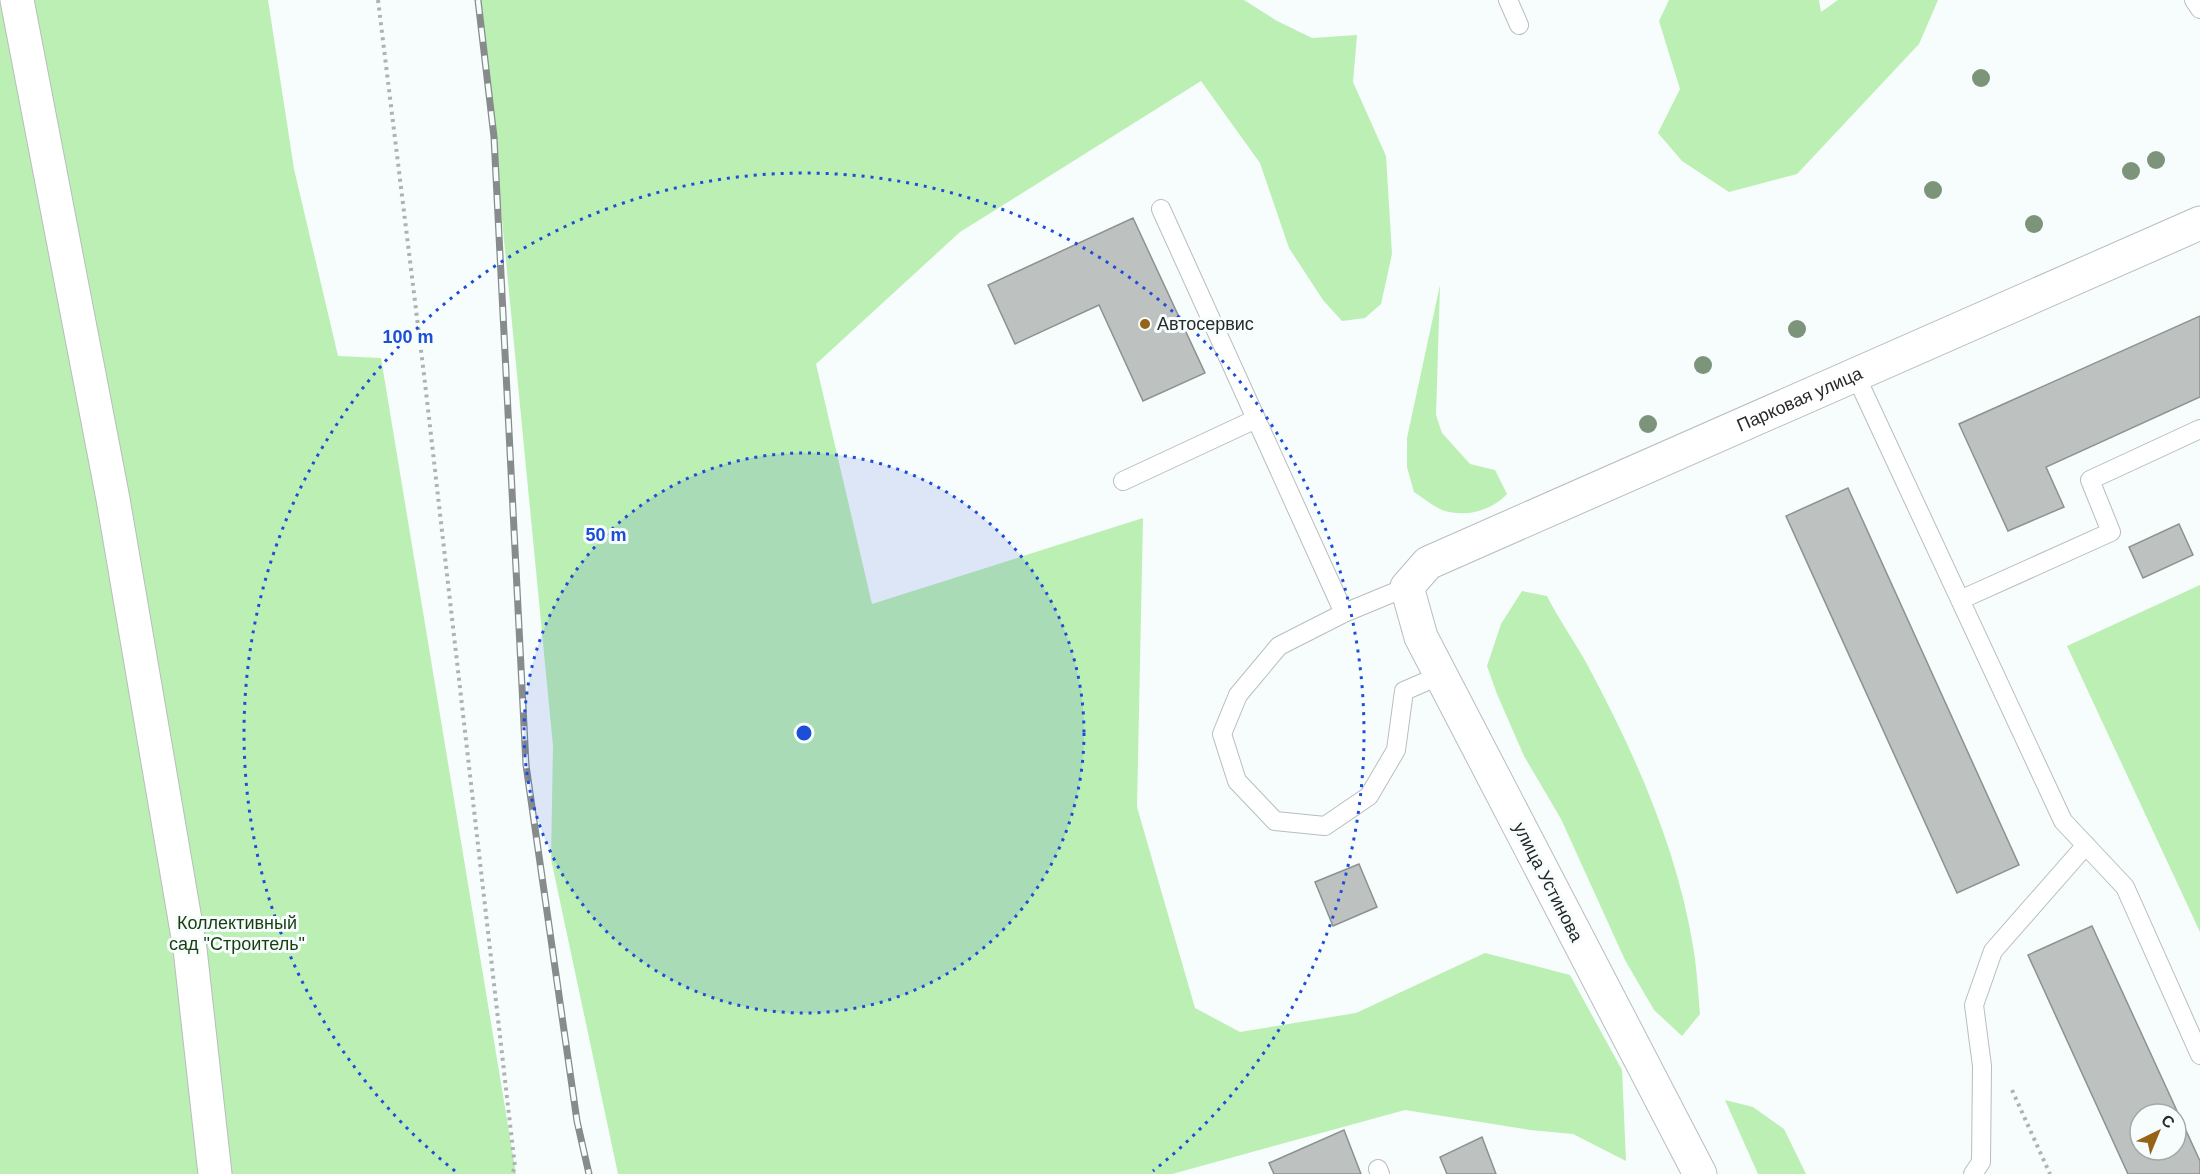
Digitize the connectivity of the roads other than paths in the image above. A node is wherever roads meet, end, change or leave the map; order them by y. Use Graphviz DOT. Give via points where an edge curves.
graph roads {
  1 [pos="17,0"];
  2 [pos="1508,0"];
  3 [pos="2194,0"];
  4 [pos="2200,9"];
  5 [pos="1519,25"];
  6 [pos="1161,209"];
  7 [pos="2200,223"];
  8 [pos="1855,374"];
  9 [pos="1256,418"];
  10 [pos="2200,429"];
  11 [pos="1123,481"];
  12 [pos="1407,587"];
  13 [pos="1960,600"];
  14 [pos="1344,613"];
  15 [pos="1441,675"];
  16 [pos="2086,845"];
  17 [pos="2200,1055"];
  18 [pos="215,1174"];
  19 [pos="1700,1174"];
  20 [pos="1973,1174"];
  1 -- 18 [label="street" via="113,499 189,949"];
  2 -- 5 [label="lane"];
  3 -- 4 [label="lane"];
  6 -- 9 [label="lane"];
  7 -- 8 [label="street, Парковая улица"];
  8 -- 12 [label="street, Парковая улица" via="1428,563"];
  8 -- 13 [label="lane"];
  9 -- 11 [label="lane"];
  9 -- 14 [label="lane"];
  10 -- 13 [label="lane" via="2090,480 2111,532"];
  12 -- 14 [label="lane"];
  12 -- 15 [label="street, улица Устинова" via="1421,637"];
  13 -- 16 [label="lane" via="2063,821"];
  14 -- 15 [label="lane" via="1279,646 1238,695 1222,734 1237,781 1275,821 1325,826 1370,796 1396,750 1404,691"];
  15 -- 19 [label="street, улица Устинова"];
  16 -- 17 [label="lane" via="2125,887"];
  16 -- 20 [label="lane" via="1993,951 1974,1005 1982,1066 1981,1161"];
}
